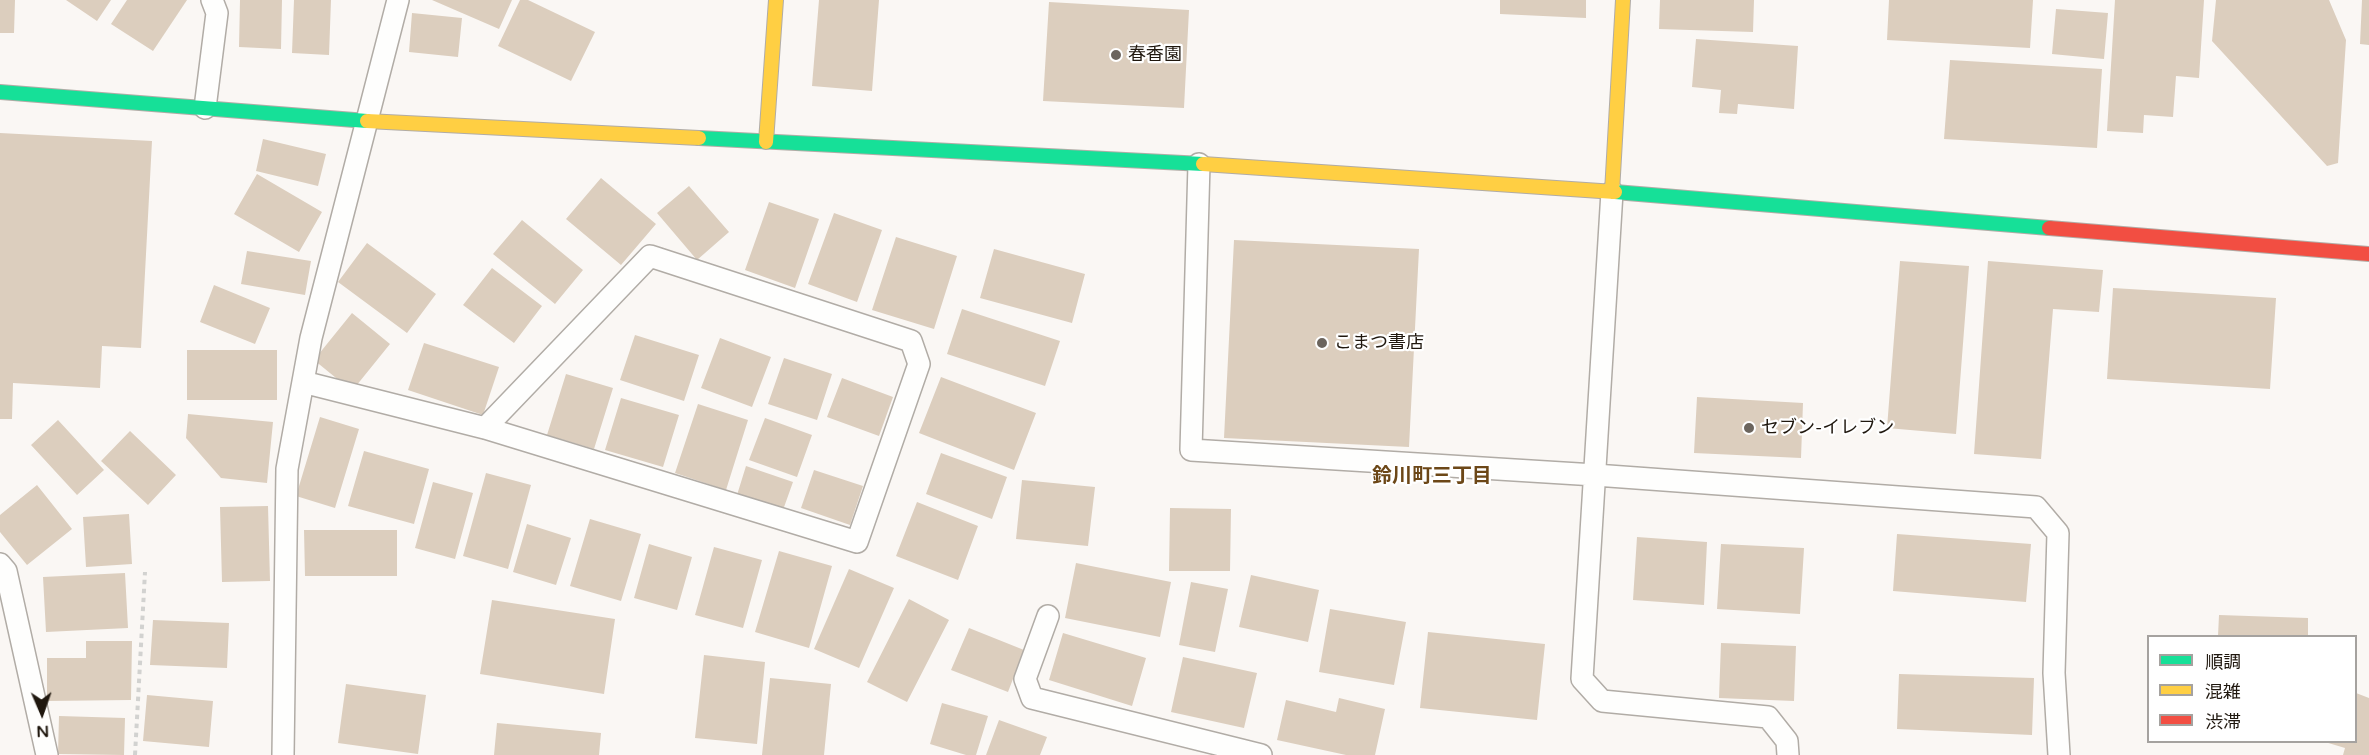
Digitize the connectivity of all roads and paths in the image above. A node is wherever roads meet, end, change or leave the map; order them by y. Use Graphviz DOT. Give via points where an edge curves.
graph roads {
  1 [pos="212,0"];
  2 [pos="398,0"];
  3 [pos="776,0"];
  4 [pos="1623,0"];
  5 [pos="0,92"];
  6 [pos="205,108"];
  7 [pos="366,121"];
  8 [pos="766,142"];
  9 [pos="1199,164"];
  10 [pos="1612,192"];
  11 [pos="2369,254"];
  12 [pos="303,382"];
  13 [pos="485,428"];
  14 [pos="1595,475"];
  15 [pos="0,564"];
  16 [pos="144,572"];
  17 [pos="1048,616"];
  18 [pos="47,755"];
  19 [pos="135,755"];
  20 [pos="284,755"];
  21 [pos="1261,755"];
  22 [pos="1788,755"];
  23 [pos="2060,755"];
  1 -- 6 [label="lane" via="217,13"];
  2 -- 7 [label="lane"];
  3 -- 8 [label="street"];
  4 -- 10 [label="street"];
  5 -- 6 [label="street"];
  6 -- 7 [label="street"];
  7 -- 8 [label="street"];
  7 -- 12 [label="lane"];
  8 -- 9 [label="street"];
  9 -- 10 [label="street"];
  9 -- 14 [label="lane" via="1191,450"];
  10 -- 11 [label="street"];
  10 -- 14 [label="lane"];
  12 -- 13 [label="lane"];
  12 -- 20 [label="lane" via="287,469"];
  13 -- 13 [label="lane" via="650,256 911,340 919,364 857,542"];
  14 -- 22 [label="lane" via="1582,679 1602,701 1768,717 1787,741"];
  14 -- 23 [label="lane" via="2036,507 2058,533 2054,673"];
  15 -- 18 [label="lane" via="6,571"];
  16 -- 19 [label="path"];
  17 -- 21 [label="lane" via="1025,679 1032,698"];
}
